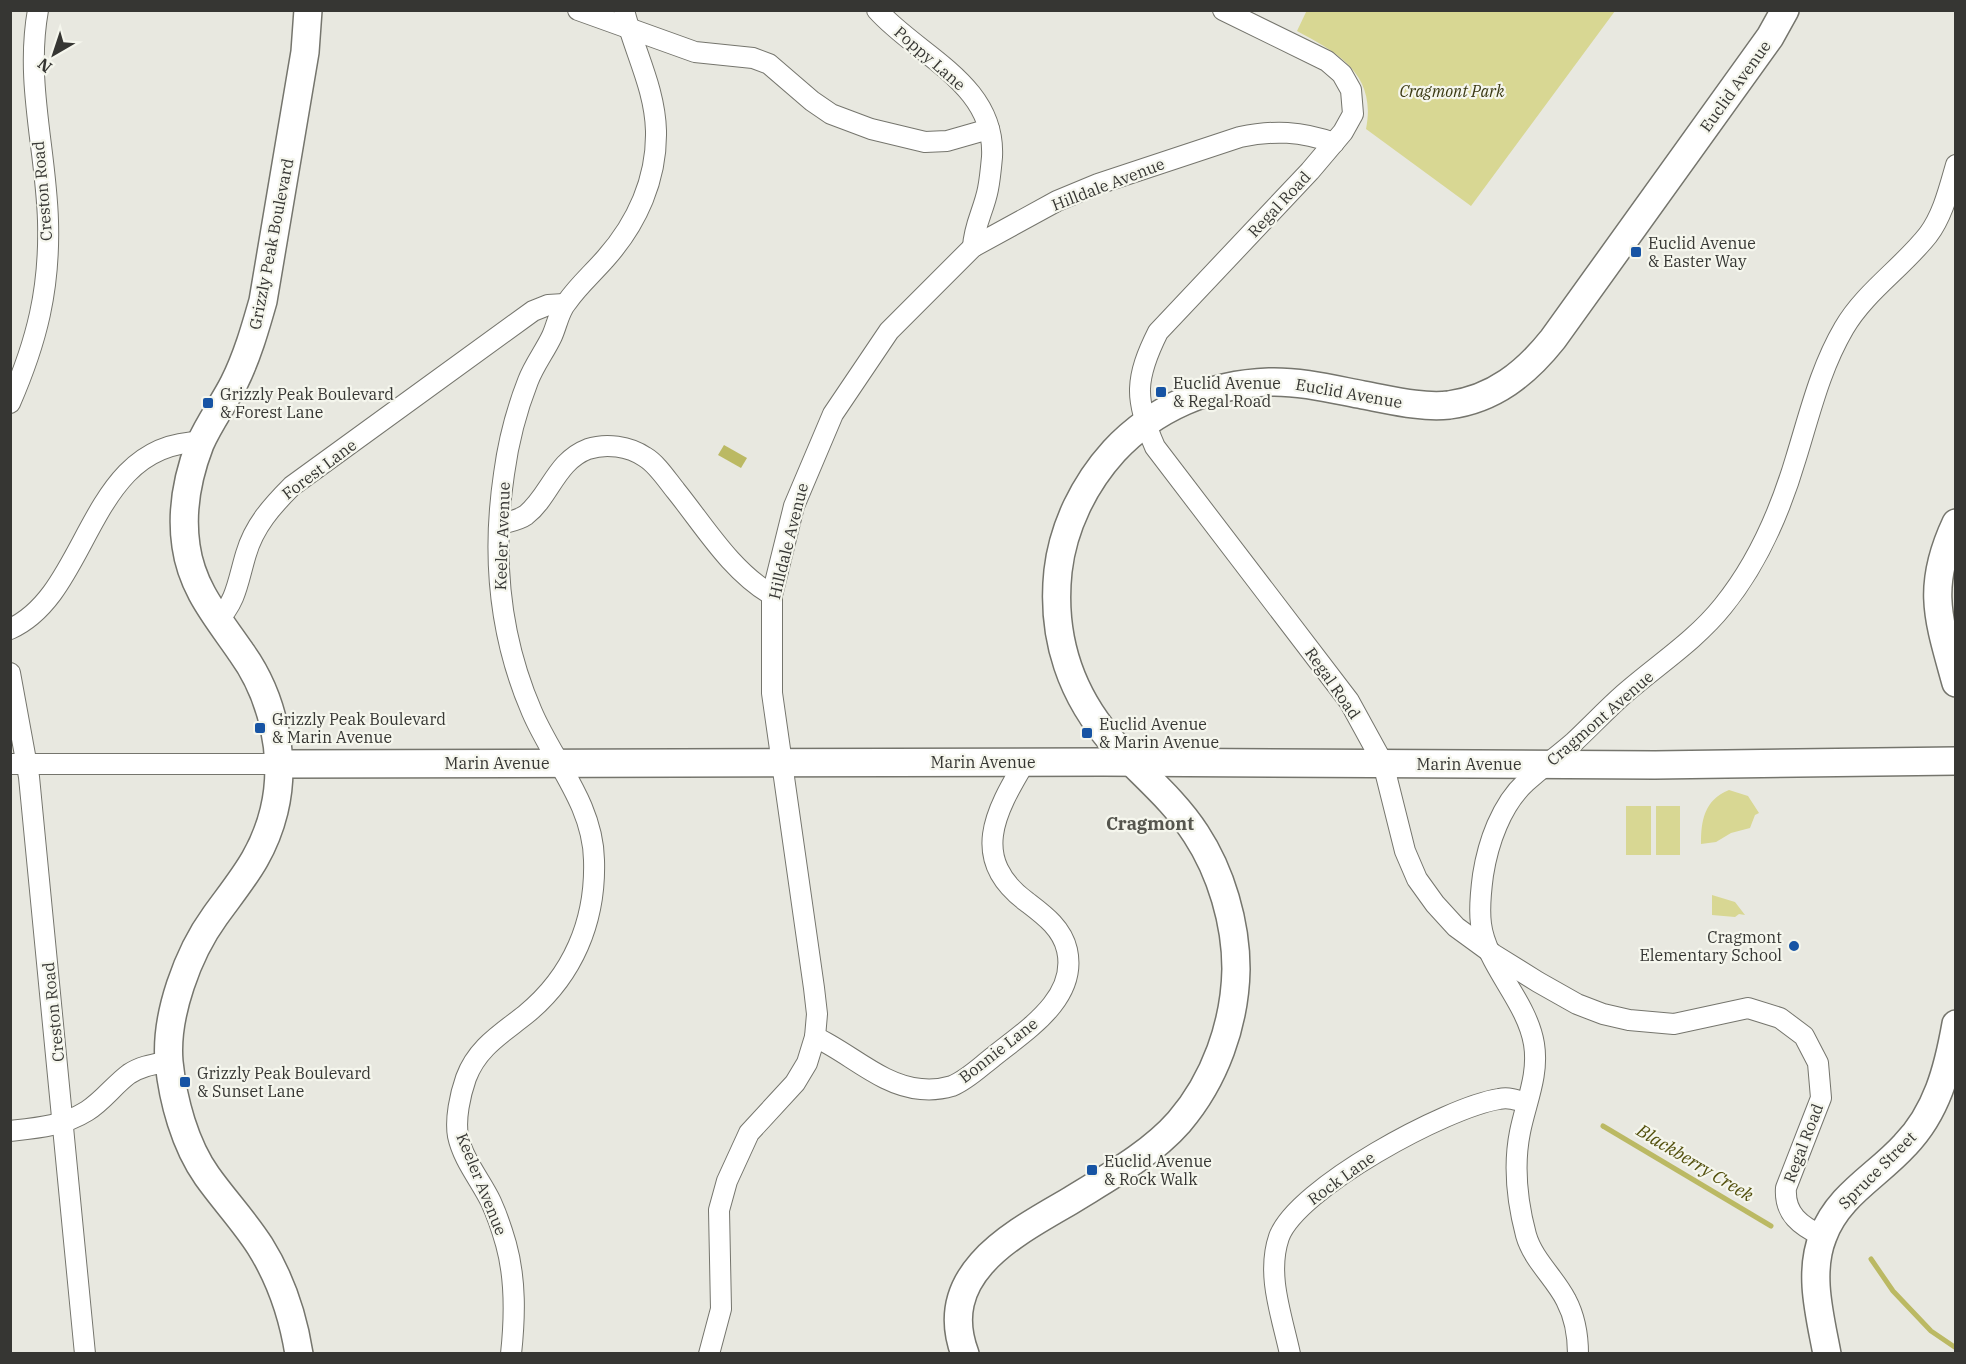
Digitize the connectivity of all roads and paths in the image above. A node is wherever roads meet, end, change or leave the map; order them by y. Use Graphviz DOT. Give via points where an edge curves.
graph roads {
  1 [pos="38,10"];
  2 [pos="308,10"];
  3 [pos="578,10"];
  4 [pos="877,10"];
  5 [pos="1223,10"];
  6 [pos="1785,10"];
  7 [pos="626,20"];
  8 [pos="989,129"];
  9 [pos="1334,143"];
  10 [pos="1956,165"];
  11 [pos="973,247"];
  12 [pos="564,304"];
  13 [pos="10,403"];
  14 [pos="1144,422"];
  15 [pos="201,442"];
  16 [pos="1956,523"];
  17 [pos="500,524"];
  18 [pos="772,595"];
  19 [pos="217,621"];
  20 [pos="10,629"];
  21 [pos="10,673"];
  22 [pos="1956,683"];
  23 [pos="1956,761"];
  24 [pos="784,762"];
  25 [pos="1025,762"];
  26 [pos="560,763"];
  27 [pos="1133,763"];
  28 [pos="1383,763"];
  29 [pos="18,764"];
  30 [pos="278,764"];
  31 [pos="1547,765"];
  32 [pos="1492,954"];
  33 [pos="1956,1024"];
  34 [pos="815,1037"];
  35 [pos="169,1061"];
  36 [pos="1526,1102"];
  37 [pos="64,1122"];
  38 [pos="10,1131"];
  39 [pos="1822,1236"];
  40 [pos="85,1353"];
  41 [pos="299,1353"];
  42 [pos="511,1353"];
  43 [pos="709,1353"];
  44 [pos="965,1353"];
  45 [pos="1290,1353"];
  46 [pos="1578,1353"];
  47 [pos="1827,1353"];
  1 -- 13 [label="street, Creston Road" via="32,90 48,220 47,276 30,357"];
  2 -- 15 [label="street, Grizzly Peak Boulevard" via="305,52 263,301 252,341 234,382"];
  3 -- 7 [label="street"];
  4 -- 8 [label="street, Poppy Lane" via="962,82 977,102"];
  5 -- 9 [label="street, Regal Road" via="1327,61 1342,74 1351,90 1353,114"];
  6 -- 14 [label="street, Euclid Avenue" via="1770,38 1553,339 1527,369 1501,388 1446,405 1416,404 1271,381 1199,395"];
  7 -- 8 [label="street" via="695,52 753,58 769,64 831,114 901,138 946,141"];
  7 -- 12 [label="street, Keeler Avenue" via="652,99 656,133 653,165 632,224"];
  8 -- 11 [label="street, Poppy Lane" via="992,154 988,191 977,219"];
  9 -- 11 [label="street, Hilldale Avenue" via="1284,131 1240,137 1056,201"];
  9 -- 14 [label="street, Regal Road" via="1158,332 1146,356 1138,387"];
  10 -- 31 [label="street, Cragmont Avenue" via="1938,219 1928,235 1862,303 1832,350 1814,392 1774,522 1751,568 1721,609 1682,648 1624,694"];
  11 -- 18 [label="street, Hilldale Avenue" via="889,331 833,414 794,506"];
  12 -- 17 [label="street, Keeler Avenue" via="525,391 504,473"];
  12 -- 19 [label="street, Forest Lane" via="533,311 292,486 257,526 239,587 229,609"];
  14 -- 27 [label="street, Euclid Avenue" via="1096,472 1075,509 1059,561 1055,602 1058,634 1079,696 1099,727"];
  14 -- 28 [label="street, Regal Road" via="1155,447 1349,701"];
  15 -- 19 [label="street, Grizzly Peak Boulevard" via="187,490 186,544 192,575"];
  15 -- 20 [label="street" via="175,443 159,449 118,484 96,513 52,591 31,616"];
  16 -- 22 [label="street" via="1944,548 1936,594"];
  17 -- 18 [label="street" via="524,516 566,463 580,452 611,446 631,449 647,457 668,480 752,583"];
  17 -- 26 [label="street, Keeler Avenue" via="498,581 503,621 532,714"];
  18 -- 24 [label="street, Hilldale Avenue" via="772,693"];
  19 -- 30 [label="street, Grizzly Peak Boulevard" via="255,673 267,699"];
  21 -- 29 [label="street, Creston Road"];
  23 -- 31 [label="street, Marin Avenue"];
  24 -- 25 [label="street, Marin Avenue"];
  24 -- 26 [label="street, Marin Avenue"];
  24 -- 34 [label="street, Hilldale Avenue" via="817,1014"];
  25 -- 27 [label="street, Marin Avenue"];
  25 -- 34 [label="street, Bonnie Lane" via="998,808 992,840 1004,880 1057,928 1067,950 1068,970 1051,1007 963,1080 939,1089 901,1086"];
  26 -- 30 [label="street, Marin Avenue"];
  26 -- 42 [label="street, Keeler Avenue" via="584,813 594,855 593,899 582,940 568,968 545,998 495,1036 476,1058 465,1080 458,1111 459,1137 491,1202 507,1248 514,1292"];
  27 -- 28 [label="street, Marin Avenue"];
  27 -- 44 [label="street, Euclid Avenue" via="1195,832 1219,882 1231,922 1236,972 1232,1014 1206,1082 1179,1122 1150,1148 1014,1234 988,1255 970,1279 958,1308"];
  28 -- 31 [label="street, Marin Avenue"];
  28 -- 32 [label="street, Regal Road" via="1405,851 1417,879 1456,927"];
  29 -- 30 [label="street, Marin Avenue"];
  29 -- 37 [label="street, Creston Road"];
  30 -- 35 [label="street, Grizzly Peak Boulevard" via="274,810 262,850 197,944 179,988"];
  31 -- 32 [label="street, Cragmont Avenue" via="1524,784 1505,809 1489,845 1481,924"];
  32 -- 36 [label="street, Cragmont Avenue" via="1523,1009 1534,1040 1537,1070"];
  32 -- 39 [label="street, Regal Road" via="1577,1004 1603,1014 1674,1024 1748,1008 1780,1018 1804,1036 1818,1063 1821,1098 1786,1188 1785,1200 1796,1220"];
  33 -- 39 [label="street, Spruce Street" via="1941,1087 1930,1112 1905,1146 1854,1189"];
  34 -- 43 [label="street, Hilldale Avenue" via="807,1063 795,1083 749,1133 727,1181 719,1210 721,1309"];
  35 -- 37 [label="street" via="130,1074 96,1105"];
  35 -- 41 [label="street, Grizzly Peak Boulevard" via="189,1142 208,1177 261,1247 290,1311"];
  36 -- 45 [label="street, Rock Lane" via="1499,1098 1444,1116 1394,1140 1333,1182 1291,1218 1280,1235 1272,1261"];
  36 -- 46 [label="street, Cragmont Avenue" via="1516,1167 1518,1200 1528,1240 1575,1320"];
  37 -- 38 [label="street"];
  37 -- 40 [label="street, Creston Road"];
  39 -- 47 [label="street, Spruce Street" via="1816,1290"];
}
